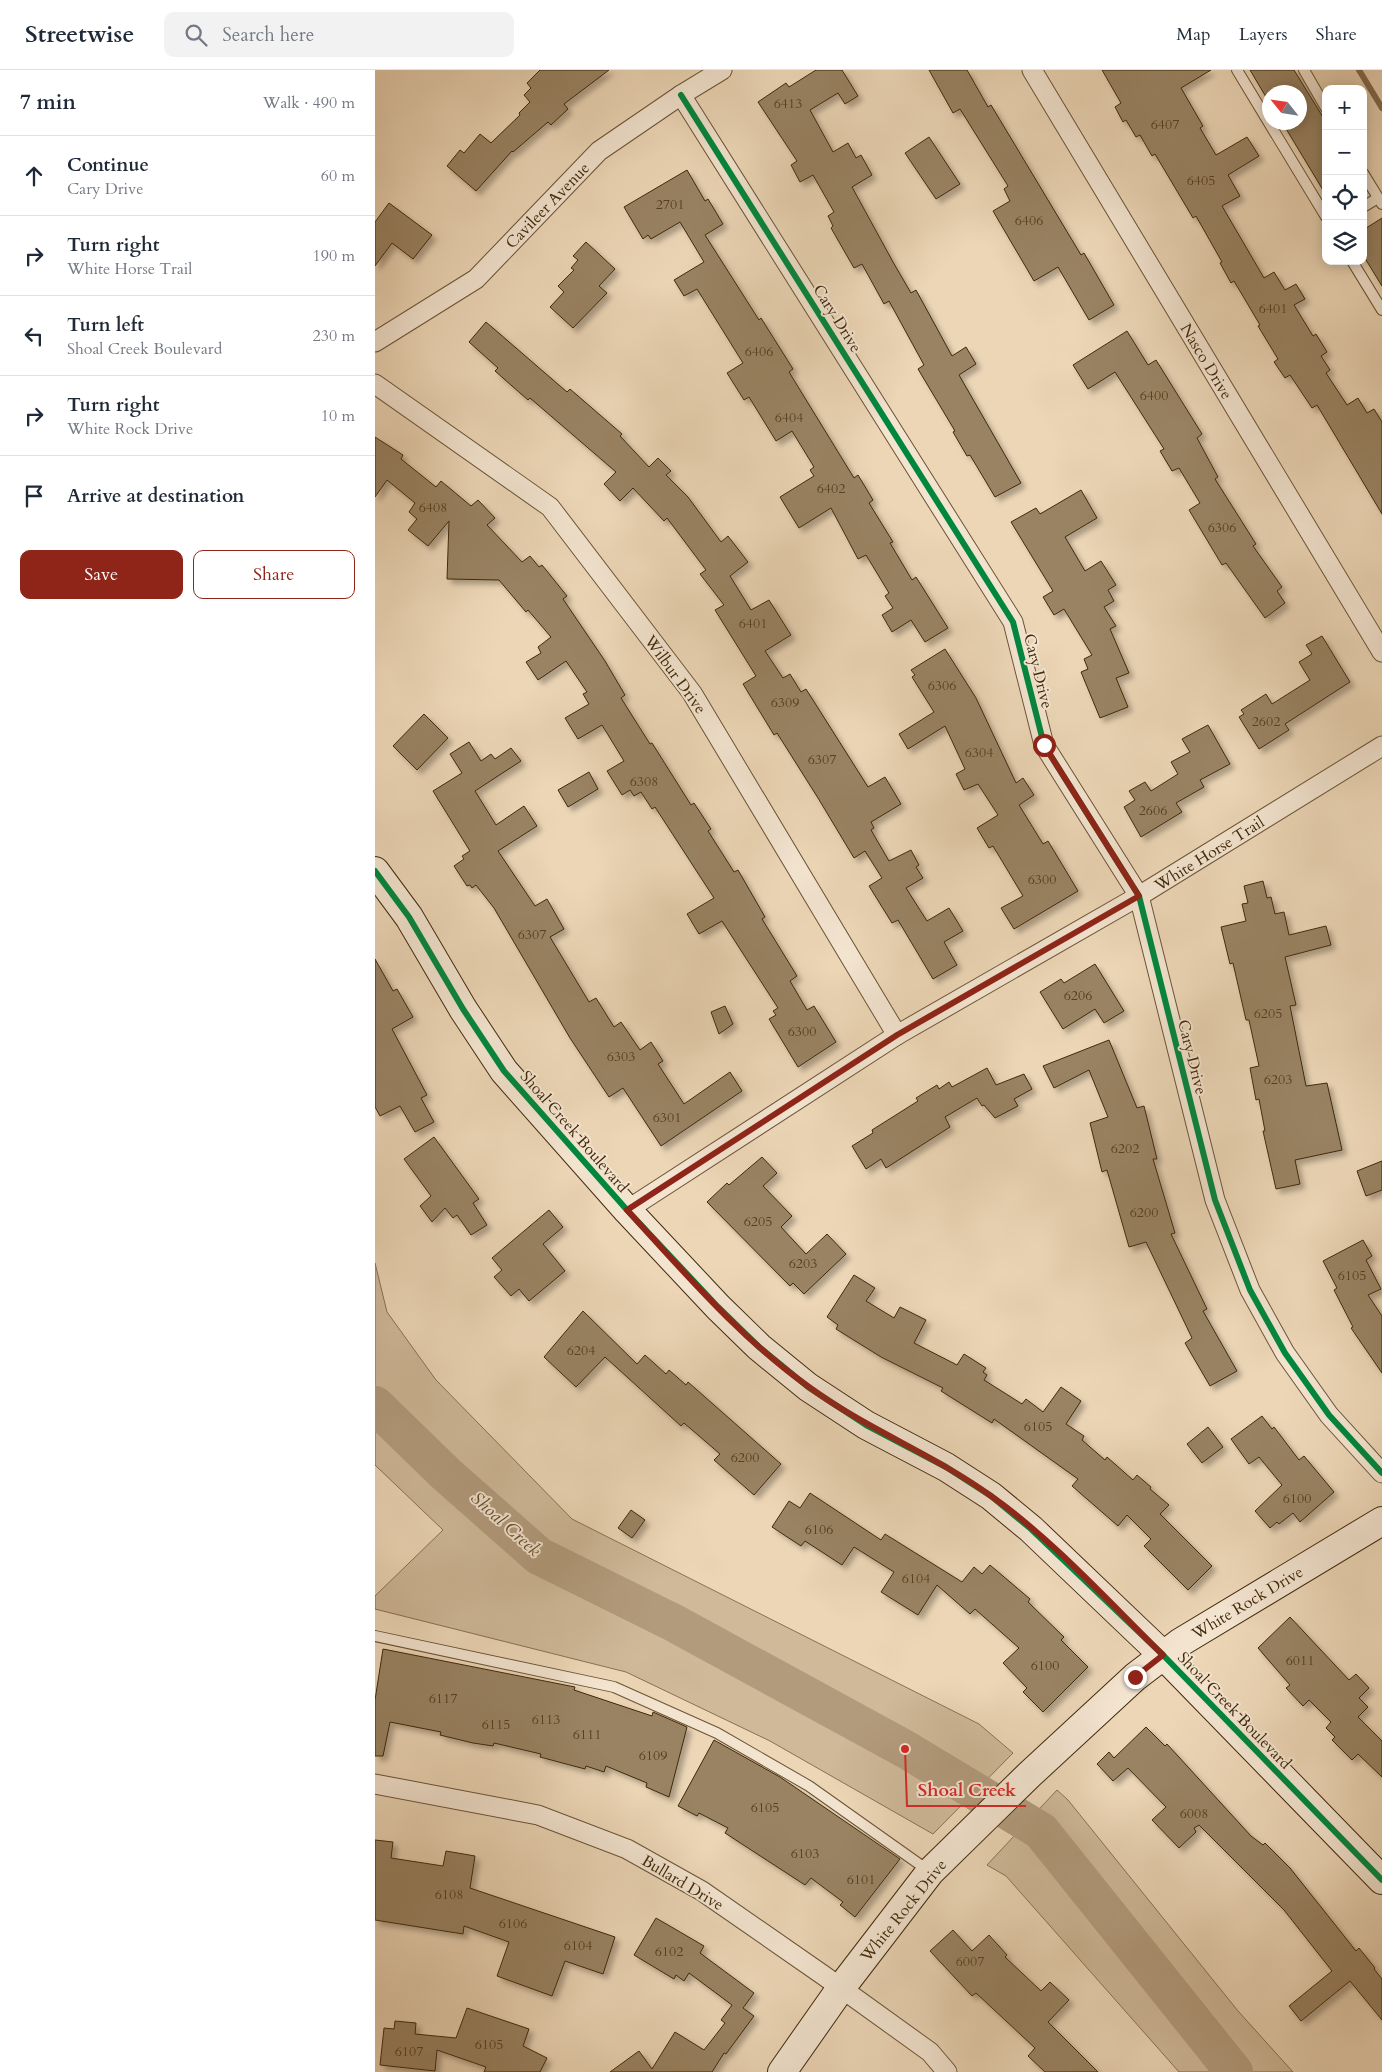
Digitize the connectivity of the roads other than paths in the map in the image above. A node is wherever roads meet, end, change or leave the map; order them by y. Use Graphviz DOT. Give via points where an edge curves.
graph roads {
  1 [pos="721,70"];
  2 [pos="1032,70"];
  3 [pos="1237,70"];
  4 [pos="1304,70"];
  5 [pos="681,95"];
  6 [pos="1322,101"];
  7 [pos="1364,175"];
  8 [pos="1380,201"];
  9 [pos="1367,206"];
  10 [pos="1322,210"];
  11 [pos="1354,265"];
  12 [pos="1382,310"];
  13 [pos="375,342"];
  14 [pos="375,384"];
  15 [pos="1382,652"];
  16 [pos="1382,746"];
  17 [pos="375,872"];
  18 [pos="1139,896"];
  19 [pos="897,1035"];
  20 [pos="627,1210"];
  21 [pos="1382,1473"];
  22 [pos="1382,1520"];
  23 [pos="375,1636"];
  24 [pos="1163,1655"];
  25 [pos="375,1784"];
  26 [pos="930,1872"];
  27 [pos="1382,1880"];
  28 [pos="841,1988"];
  29 [pos="782,2072"];
  30 [pos="947,2072"];
  1 -- 5 [label="street, Cavileer Avenue"];
  2 -- 15 [label="street, Nasco Drive"];
  3 -- 10 [label="lane"];
  4 -- 6 [label="lane"];
  5 -- 13 [label="street, Cavileer Avenue" via="599,151 475,279"];
  5 -- 18 [label="street, Cary Drive" via="1013,622 1044,745"];
  7 -- 8 [label="lane"];
  8 -- 9 [label="lane"];
  11 -- 12 [label="lane"];
  14 -- 19 [label="street, Wilbur Drive" via="550,507 692,693"];
  16 -- 18 [label="street, White Horse Trail"];
  17 -- 20 [label="street, Shoal Creek Boulevard" via="409,917 463,1010 504,1071"];
  18 -- 19 [label="street, White Horse Trail"];
  18 -- 21 [label="street, Cary Drive" via="1215,1200 1250,1290 1285,1352 1323,1407"];
  19 -- 20 [label="street, White Horse Trail"];
  20 -- 24 [label="street, Shoal Creek Boulevard" via="759,1347 808,1387 865,1424 946,1467 991,1496 1074,1569"];
  22 -- 24 [label="street, White Rock Drive"];
  23 -- 26 [label="lane" via="614,1687 717,1733 809,1786"];
  24 -- 26 [label="street, White Rock Drive" via="1029,1775"];
  24 -- 27 [label="street, Shoal Creek Boulevard"];
  25 -- 28 [label="street, Bullard Drive" via="538,1815 627,1850 702,1891"];
  26 -- 28 [label="street, White Rock Drive"];
  28 -- 29 [label="street, White Rock Drive"];
  28 -- 30 [label="street, Bullard Drive" via="929,2052"];
}
